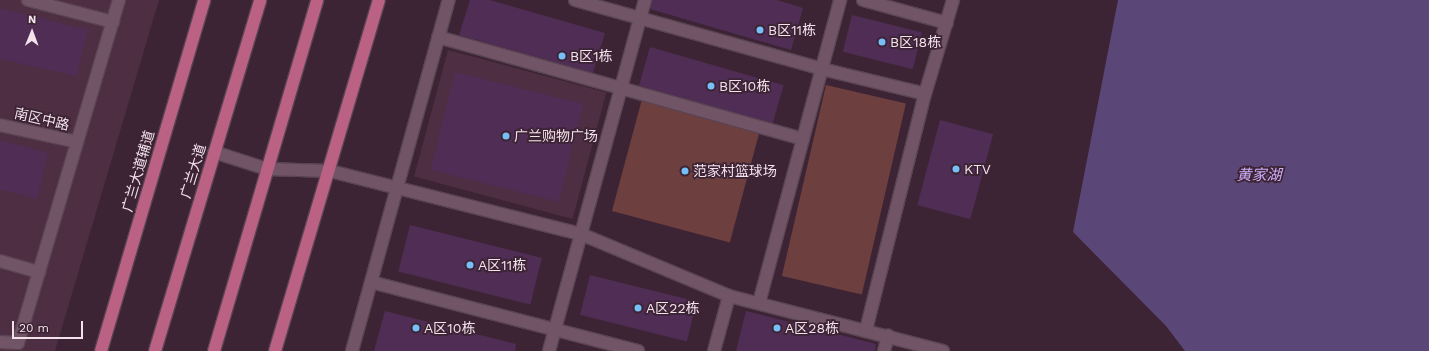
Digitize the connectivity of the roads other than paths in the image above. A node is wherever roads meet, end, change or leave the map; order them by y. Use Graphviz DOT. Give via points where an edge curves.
graph roads {
  1 [pos="28,0"];
  2 [pos="119,0"];
  3 [pos="204,0"];
  4 [pos="260,0"];
  5 [pos="317,0"];
  6 [pos="379,0"];
  7 [pos="449,0"];
  8 [pos="575,0"];
  9 [pos="645,0"];
  10 [pos="840,0"];
  11 [pos="863,0"];
  12 [pos="954,0"];
  13 [pos="640,18"];
  14 [pos="113,22"];
  15 [pos="947,23"];
  16 [pos="438,37"];
  17 [pos="822,69"];
  18 [pos="621,88"];
  19 [pos="925,94"];
  20 [pos="0,125"];
  21 [pos="803,138"];
  22 [pos="77,142"];
  23 [pos="214,152"];
  24 [pos="267,169"];
  25 [pos="330,171"];
  26 [pos="396,187"];
  27 [pos="581,234"];
  28 [pos="0,261"];
  29 [pos="39,272"];
  30 [pos="370,282"];
  31 [pos="729,296"];
  32 [pos="759,303"];
  33 [pos="555,329"];
  34 [pos="866,330"];
  35 [pos="888,336"];
  36 [pos="0,342"];
  37 [pos="100,351"];
  38 [pos="155,351"];
  39 [pos="214,351"];
  40 [pos="275,351"];
  41 [pos="352,351"];
  42 [pos="549,351"];
  43 [pos="638,351"];
  44 [pos="714,351"];
  45 [pos="884,351"];
  46 [pos="943,351"];
  1 -- 14 [label="street"];
  2 -- 14 [label="street"];
  3 -- 37 [label="main road, 广兰大道辅道"];
  4 -- 23 [label="main road, 广兰大道"];
  5 -- 24 [label="main road"];
  6 -- 25 [label="main road"];
  7 -- 16 [label="street"];
  8 -- 13 [label="street"];
  9 -- 13 [label="street"];
  10 -- 17 [label="street"];
  11 -- 15 [label="street"];
  12 -- 15 [label="street"];
  13 -- 17 [label="street"];
  13 -- 18 [label="street"];
  14 -- 22 [label="street"];
  15 -- 19 [label="street"];
  16 -- 18 [label="street"];
  16 -- 26 [label="street"];
  17 -- 19 [label="street"];
  17 -- 21 [label="street"];
  18 -- 21 [label="street"];
  18 -- 27 [label="street"];
  19 -- 34 [label="street"];
  20 -- 22 [label="street, 南区中路"];
  21 -- 32 [label="street"];
  22 -- 29 [label="street"];
  23 -- 24 [label="street"];
  23 -- 38 [label="main road, 广兰大道"];
  24 -- 25 [label="street"];
  24 -- 39 [label="main road"];
  25 -- 26 [label="street"];
  25 -- 40 [label="main road"];
  26 -- 27 [label="street"];
  26 -- 30 [label="street"];
  27 -- 31 [label="street"];
  27 -- 33 [label="street"];
  28 -- 29 [label="street"];
  29 -- 36 [label="street" via="18,343"];
  30 -- 33 [label="street"];
  30 -- 41 [label="street"];
  31 -- 32 [label="street"];
  31 -- 44 [label="street"];
  32 -- 34 [label="street"];
  33 -- 42 [label="street"];
  33 -- 43 [label="street"];
  34 -- 35 [label="street"];
  35 -- 45 [label="street"];
  35 -- 46 [label="street"];
}
